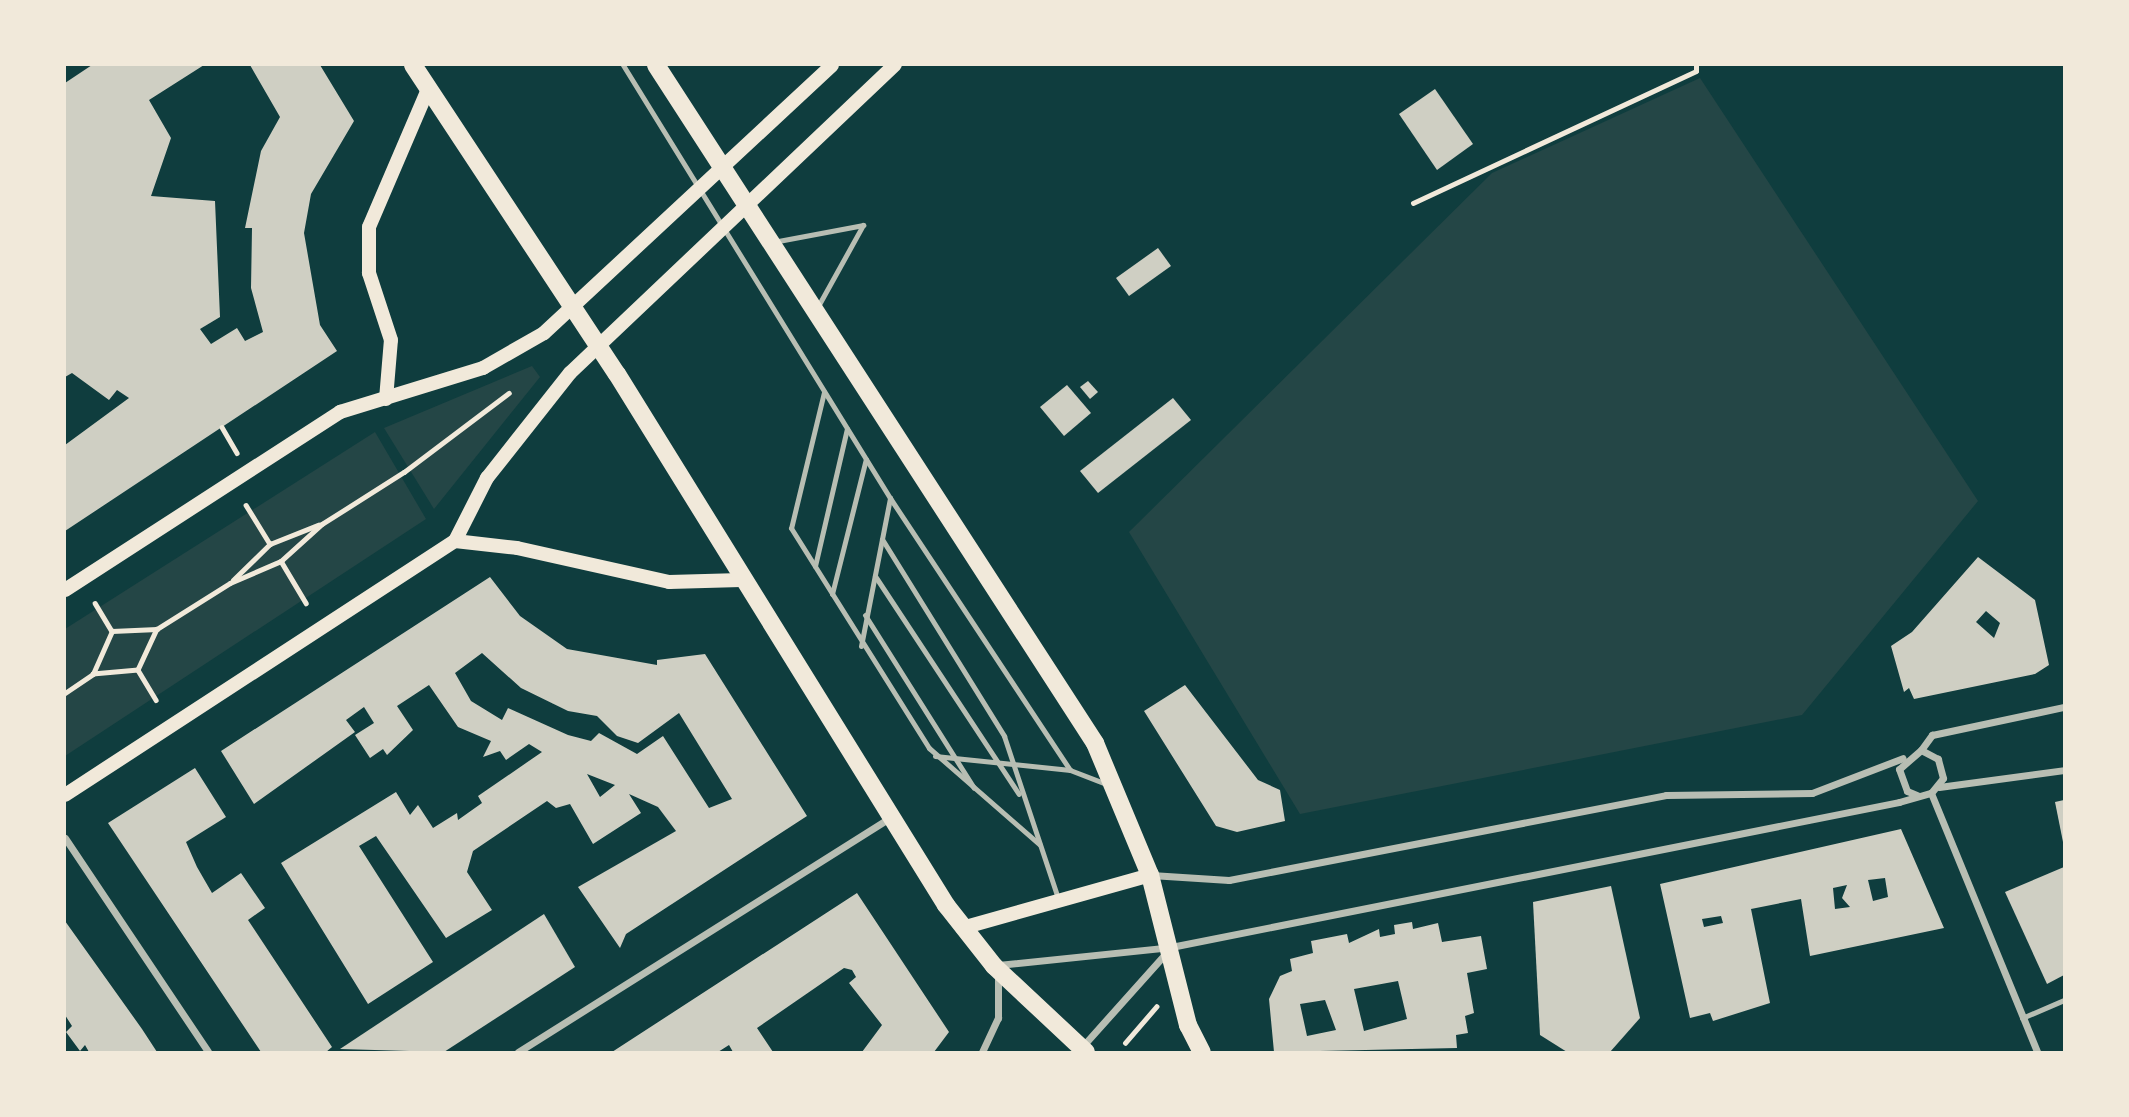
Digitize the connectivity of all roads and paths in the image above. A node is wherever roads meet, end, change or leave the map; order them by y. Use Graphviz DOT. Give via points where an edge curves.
graph roads {
  1 [pos="413,65"];
  2 [pos="623,65"];
  3 [pos="656,65"];
  4 [pos="832,65"];
  5 [pos="895,65"];
  6 [pos="1696,65"];
  7 [pos="429,87"];
  8 [pos="722,168"];
  9 [pos="701,188"];
  10 [pos="1413,203"];
  11 [pos="747,207"];
  12 [pos="727,227"];
  13 [pos="769,243"];
  14 [pos="573,307"];
  15 [pos="816,311"];
  16 [pos="599,347"];
  17 [pos="824,391"];
  18 [pos="509,393"];
  19 [pos="386,399"];
  20 [pos="222,426"];
  21 [pos="847,429"];
  22 [pos="866,459"];
  23 [pos="247,470"];
  24 [pos="890,498"];
  25 [pos="246,505"];
  26 [pos="322,524"];
  27 [pos="882,539"];
  28 [pos="456,541"];
  29 [pos="271,544"];
  30 [pos="281,561"];
  31 [pos="815,566"];
  32 [pos="875,576"];
  33 [pos="741,580"];
  34 [pos="230,583"];
  35 [pos="65,590"];
  36 [pos="832,594"];
  37 [pos="95,603"];
  38 [pos="306,603"];
  39 [pos="866,615"];
  40 [pos="157,629"];
  41 [pos="112,631"];
  42 [pos="861,646"];
  43 [pos="138,670"];
  44 [pos="93,674"];
  45 [pos="65,693"];
  46 [pos="156,700"];
  47 [pos="2064,707"];
  48 [pos="1917,751"];
  49 [pos="935,756"];
  50 [pos="958,758"];
  51 [pos="1904,758"];
  52 [pos="996,762"];
  53 [pos="1014,764"];
  54 [pos="1070,770"];
  55 [pos="2064,770"];
  56 [pos="1939,787"];
  57 [pos="1116,788"];
  58 [pos="977,793"];
  59 [pos="1931,793"];
  60 [pos="65,795"];
  61 [pos="1917,795"];
  62 [pos="1021,796"];
  63 [pos="890,818"];
  64 [pos="65,838"];
  65 [pos="1040,845"];
  66 [pos="1150,875"];
  67 [pos="1059,901"];
  68 [pos="961,928"];
  69 [pos="1171,947"];
  70 [pos="995,966"];
  71 [pos="2064,1000"];
  72 [pos="1156,1007"];
  73 [pos="2022,1018"];
  74 [pos="1125,1043"];
  75 [pos="1081,1051"];
  76 [pos="208,1052"];
  77 [pos="518,1052"];
  78 [pos="982,1052"];
  79 [pos="1202,1052"];
  80 [pos="2037,1052"];
  1 -- 7 [label="main road"];
  2 -- 9 [label="lane"];
  3 -- 8 [label="main road"];
  4 -- 8 [label="main road"];
  5 -- 11 [label="main road"];
  6 -- 10 [label="path" via="1696,71"];
  7 -- 14 [label="main road"];
  7 -- 19 [label="main road" via="369,227 369,273 391,340"];
  8 -- 9 [label="main road"];
  8 -- 11 [label="main road"];
  9 -- 12 [label="lane"];
  9 -- 14 [label="main road"];
  11 -- 12 [label="main road"];
  11 -- 13 [label="main road"];
  12 -- 16 [label="main road"];
  12 -- 17 [label="lane"];
  13 -- 15 [label="main road"];
  13 -- 15 [label="lane" via="863,225"];
  14 -- 16 [label="main road"];
  14 -- 19 [label="main road" via="505,358"];
  15 -- 57 [label="main road" via="1069,698"];
  16 -- 28 [label="main road" via="499,461 466,510"];
  16 -- 33 [label="main road"];
  17 -- 21 [label="lane"];
  17 -- 31 [label="lane" via="790,528"];
  18 -- 26 [label="path" via="404,472"];
  19 -- 23 [label="main road" via="340,412"];
  20 -- 23 [label="path"];
  21 -- 22 [label="lane"];
  21 -- 31 [label="lane"];
  22 -- 24 [label="lane"];
  22 -- 36 [label="lane"];
  23 -- 35 [label="main road"];
  24 -- 27 [label="lane"];
  24 -- 54 [label="lane"];
  25 -- 29 [label="path"];
  26 -- 29 [label="path"];
  26 -- 30 [label="path"];
  27 -- 32 [label="lane"];
  27 -- 53 [label="lane" via="1004,736"];
  28 -- 33 [label="main road" via="517,548 668,582"];
  28 -- 60 [label="main road"];
  29 -- 34 [label="path"];
  30 -- 34 [label="path"];
  30 -- 38 [label="path"];
  31 -- 36 [label="lane"];
  32 -- 39 [label="lane"];
  32 -- 52 [label="lane"];
  33 -- 63 [label="main road"];
  34 -- 40 [label="path"];
  36 -- 42 [label="lane"];
  37 -- 41 [label="path"];
  39 -- 42 [label="lane"];
  39 -- 50 [label="lane"];
  40 -- 41 [label="path"];
  40 -- 43 [label="path"];
  41 -- 44 [label="path"];
  42 -- 49 [label="lane"];
  43 -- 44 [label="path"];
  43 -- 46 [label="path"];
  44 -- 45 [label="path"];
  47 -- 48 [label="street" via="1932,735"];
  48 -- 51 [label="street"];
  48 -- 56 [label="street" via="1943,767"];
  49 -- 50 [label="lane"];
  49 -- 58 [label="lane"];
  50 -- 52 [label="lane"];
  50 -- 58 [label="lane"];
  51 -- 61 [label="street" via="1900,780"];
  51 -- 66 [label="street" via="1812,793 1667,795 1229,880"];
  52 -- 53 [label="lane"];
  52 -- 62 [label="lane"];
  53 -- 54 [label="lane"];
  53 -- 62 [label="lane"];
  54 -- 57 [label="lane"];
  55 -- 56 [label="street"];
  56 -- 59 [label="street"];
  57 -- 66 [label="main road"];
  58 -- 65 [label="lane"];
  59 -- 61 [label="street"];
  59 -- 73 [label="street"];
  61 -- 69 [label="street"];
  62 -- 65 [label="lane"];
  63 -- 68 [label="main road"];
  63 -- 77 [label="street"];
  64 -- 76 [label="street"];
  65 -- 67 [label="lane"];
  66 -- 67 [label="main road"];
  66 -- 69 [label="main road"];
  67 -- 68 [label="main road"];
  68 -- 70 [label="main road"];
  69 -- 70 [label="street"];
  69 -- 75 [label="street"];
  69 -- 79 [label="main road" via="1188,1025"];
  70 -- 75 [label="main road"];
  70 -- 78 [label="street" via="1000,1010"];
  71 -- 73 [label="lane"];
  72 -- 74 [label="path"];
  73 -- 80 [label="street"];
}
